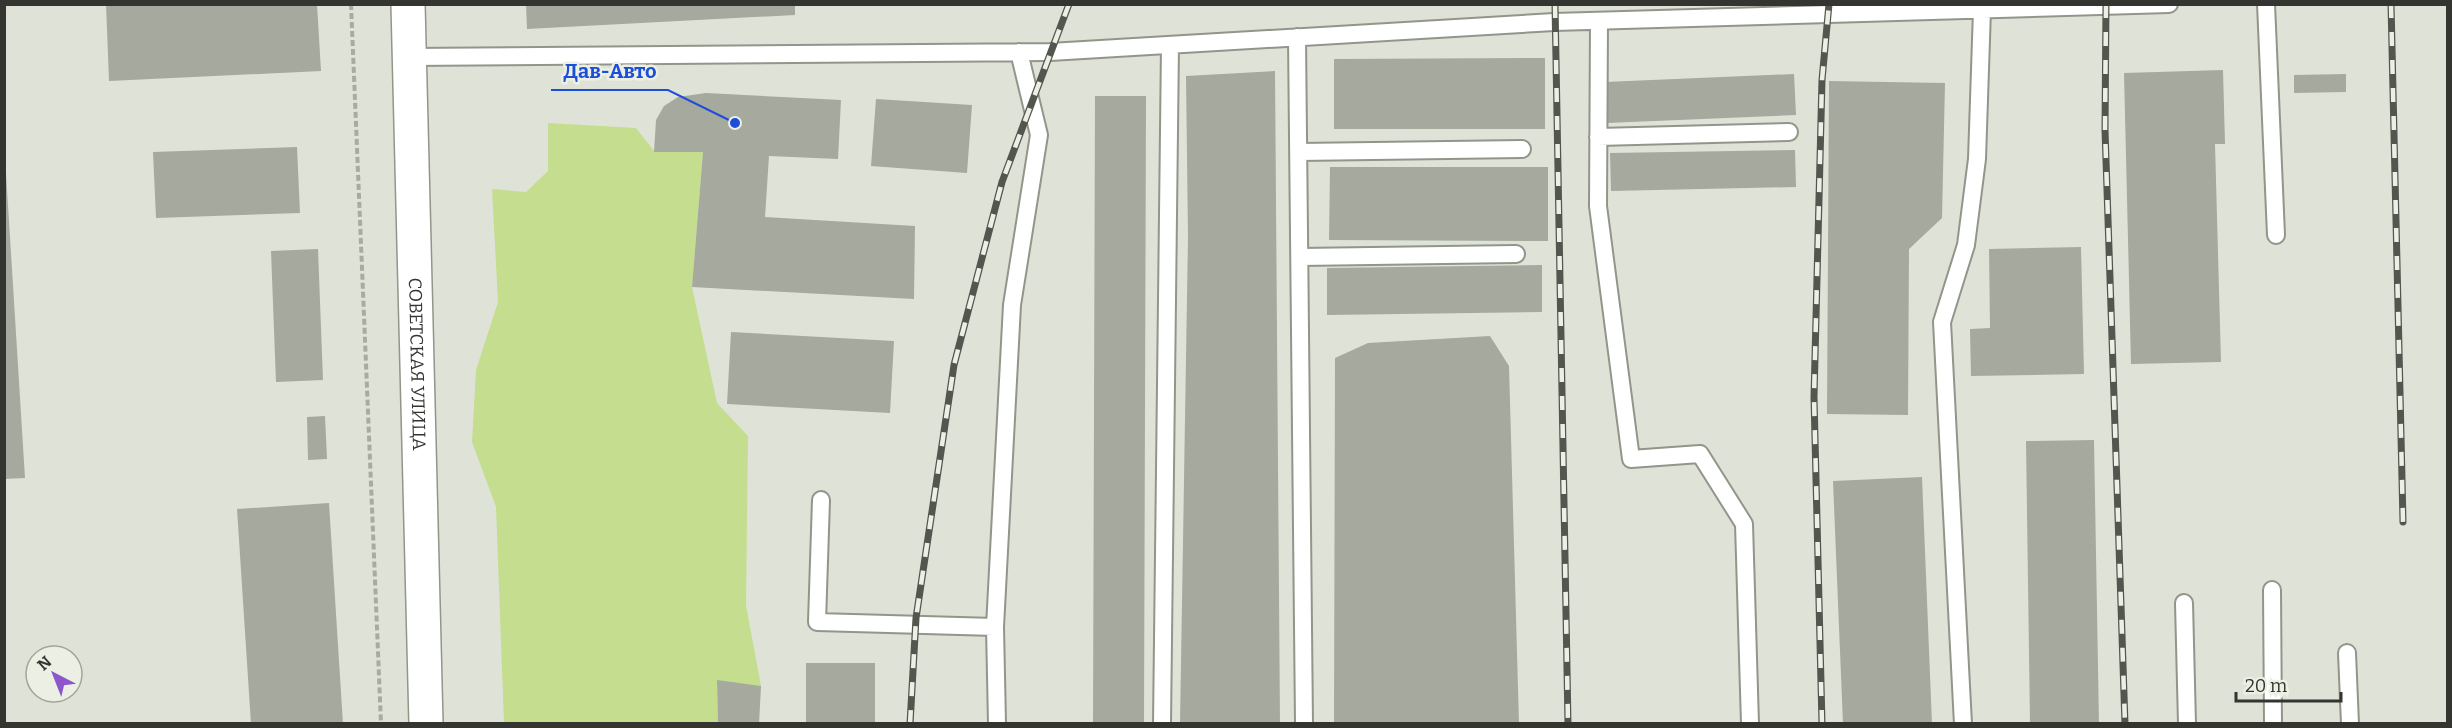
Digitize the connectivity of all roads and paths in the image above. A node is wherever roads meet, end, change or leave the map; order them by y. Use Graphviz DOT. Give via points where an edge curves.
graph roads {
  1 [pos="351,4"];
  2 [pos="408,4"];
  3 [pos="2169,4"];
  4 [pos="2266,4"];
  5 [pos="1982,10"];
  6 [pos="1599,22"];
  7 [pos="1297,37"];
  8 [pos="1170,45"];
  9 [pos="1019,52"];
  10 [pos="409,57"];
  11 [pos="1789,132"];
  12 [pos="1598,137"];
  13 [pos="1522,149"];
  14 [pos="1299,152"];
  15 [pos="2276,236"];
  16 [pos="1516,254"];
  17 [pos="1300,257"];
  18 [pos="821,500"];
  19 [pos="2272,590"];
  20 [pos="2184,603"];
  21 [pos="995,627"];
  22 [pos="2347,653"];
  23 [pos="381,723"];
  24 [pos="426,723"];
  25 [pos="997,723"];
  26 [pos="1162,723"];
  27 [pos="1304,723"];
  28 [pos="1750,723"];
  29 [pos="1963,723"];
  30 [pos="2187,723"];
  31 [pos="2273,723"];
  32 [pos="2350,723"];
  1 -- 23 [label="path"];
  2 -- 10 [label="main road, СОВЕТСКАЯ УЛИЦА"];
  3 -- 5 [label="lane"];
  4 -- 15 [label="lane"];
  5 -- 6 [label="lane"];
  5 -- 29 [label="lane" via="1977,159 1966,245 1941,321"];
  6 -- 7 [label="lane"];
  6 -- 12 [label="lane"];
  7 -- 8 [label="lane"];
  7 -- 14 [label="lane"];
  8 -- 9 [label="lane"];
  8 -- 26 [label="lane"];
  9 -- 10 [label="lane"];
  9 -- 21 [label="lane" via="1039,135 1012,305"];
  10 -- 24 [label="main road, СОВЕТСКАЯ УЛИЦА"];
  11 -- 12 [label="lane"];
  12 -- 28 [label="lane" via="1598,206 1631,459 1700,454 1744,524"];
  13 -- 14 [label="lane"];
  14 -- 17 [label="lane"];
  16 -- 17 [label="lane"];
  17 -- 27 [label="lane"];
  18 -- 21 [label="lane" via="818,622"];
  19 -- 31 [label="lane"];
  20 -- 30 [label="lane"];
  21 -- 25 [label="lane"];
  22 -- 32 [label="lane"];
}
